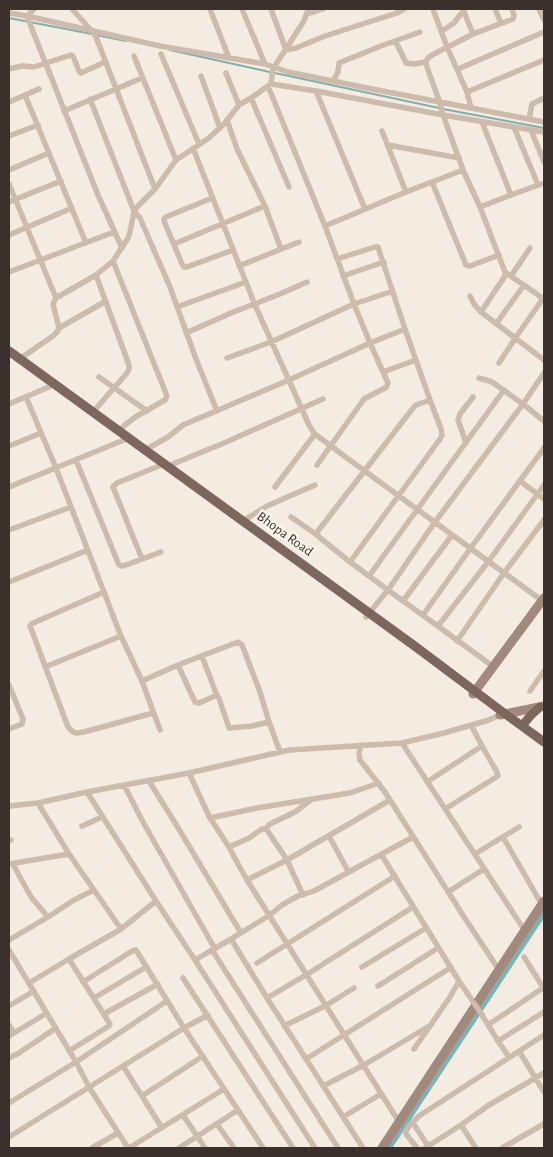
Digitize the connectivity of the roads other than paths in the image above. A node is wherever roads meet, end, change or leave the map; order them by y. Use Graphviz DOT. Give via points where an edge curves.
graph roads {
  1 [pos="34,9"];
  2 [pos="72,9"];
  3 [pos="210,9"];
  4 [pos="242,9"];
  5 [pos="271,9"];
  6 [pos="323,9"];
  7 [pos="404,9"];
  8 [pos="433,9"];
  9 [pos="464,9"];
  10 [pos="495,9"];
  11 [pos="512,9"];
  12 [pos="541,9"];
  13 [pos="307,11"];
  14 [pos="9,13"];
  15 [pos="29,19"];
  16 [pos="544,20"];
  17 [pos="501,23"];
  18 [pos="442,31"];
  19 [pos="420,32"];
  20 [pos="544,32"];
  21 [pos="93,34"];
  22 [pos="473,34"];
  23 [pos="396,42"];
  24 [pos="447,47"];
  25 [pos="286,50"];
  26 [pos="161,54"];
  27 [pos="134,56"];
  28 [pos="229,58"];
  29 [pos="544,60"];
  30 [pos="106,62"];
  31 [pos="426,62"];
  32 [pos="46,63"];
  33 [pos="265,64"];
  34 [pos="9,69"];
  35 [pos="458,69"];
  36 [pos="273,71"];
  37 [pos="226,73"];
  38 [pos="201,76"];
  39 [pos="142,78"];
  40 [pos="333,81"];
  41 [pos="270,85"];
  42 [pos="39,89"];
  43 [pos="116,89"];
  44 [pos="316,91"];
  45 [pos="467,92"];
  46 [pos="26,95"];
  47 [pos="251,98"];
  48 [pos="544,98"];
  49 [pos="90,100"];
  50 [pos="9,102"];
  51 [pos="239,105"];
  52 [pos="471,108"];
  53 [pos="442,109"];
  54 [pos="64,111"];
  55 [pos="529,119"];
  56 [pos="227,120"];
  57 [pos="482,122"];
  58 [pos="544,122"];
  59 [pos="38,125"];
  60 [pos="514,127"];
  61 [pos="220,128"];
  62 [pos="531,130"];
  63 [pos="382,131"];
  64 [pos="544,132"];
  65 [pos="9,136"];
  66 [pos="199,144"];
  67 [pos="388,145"];
  68 [pos="193,148"];
  69 [pos="49,153"];
  70 [pos="459,158"];
  71 [pos="176,160"];
  72 [pos="544,162"];
  73 [pos="9,170"];
  74 [pos="463,170"];
  75 [pos="61,181"];
  76 [pos="432,182"];
  77 [pos="9,184"];
  78 [pos="541,184"];
  79 [pos="289,187"];
  80 [pos="155,189"];
  81 [pos="406,192"];
  82 [pos="511,195"];
  83 [pos="212,198"];
  84 [pos="12,201"];
  85 [pos="265,206"];
  86 [pos="480,207"];
  87 [pos="72,208"];
  88 [pos="365,210"];
  89 [pos="134,211"];
  90 [pos="222,225"];
  91 [pos="325,226"];
  92 [pos="26,228"];
  93 [pos="114,232"];
  94 [pos="9,235"];
  95 [pos="299,242"];
  96 [pos="86,243"];
  97 [pos="174,244"];
  98 [pos="122,248"];
  99 [pos="530,248"];
  100 [pos="281,249"];
  101 [pos="233,250"];
  102 [pos="499,256"];
  103 [pos="337,259"];
  104 [pos="40,261"];
  105 [pos="113,261"];
  106 [pos="384,262"];
  107 [pos="240,266"];
  108 [pos="9,272"];
  109 [pos="508,274"];
  110 [pos="96,275"];
  111 [pos="343,276"];
  112 [pos="246,282"];
  113 [pos="307,282"];
  114 [pos="524,285"];
  115 [pos="393,291"];
  116 [pos="470,296"];
  117 [pos="56,298"];
  118 [pos="544,298"];
  119 [pos="106,301"];
  120 [pos="354,304"];
  121 [pos="255,305"];
  122 [pos="177,307"];
  123 [pos="481,312"];
  124 [pos="496,324"];
  125 [pos="59,328"];
  126 [pos="405,329"];
  127 [pos="186,333"];
  128 [pos="516,337"];
  129 [pos="271,342"];
  130 [pos="370,343"];
  131 [pos="9,350"];
  132 [pos="9,356"];
  133 [pos="227,358"];
  134 [pos="18,360"];
  135 [pos="416,360"];
  136 [pos="544,360"];
  137 [pos="499,363"];
  138 [pos="383,372"];
  139 [pos="544,374"];
  140 [pos="99,377"];
  141 [pos="479,378"];
  142 [pos="289,380"];
  143 [pos="51,386"];
  144 [pos="114,388"];
  145 [pos="504,390"];
  146 [pos="26,397"];
  147 [pos="473,397"];
  148 [pos="323,399"];
  149 [pos="430,400"];
  150 [pos="9,404"];
  151 [pos="523,404"];
  152 [pos="302,409"];
  153 [pos="147,411"];
  154 [pos="217,411"];
  155 [pos="94,412"];
  156 [pos="544,421"];
  157 [pos="119,431"];
  158 [pos="41,433"];
  159 [pos="315,434"];
  160 [pos="124,440"];
  161 [pos="466,443"];
  162 [pos="9,446"];
  163 [pos="331,446"];
  164 [pos="544,448"];
  165 [pos="145,450"];
  166 [pos="76,460"];
  167 [pos="317,465"];
  168 [pos="164,466"];
  169 [pos="56,468"];
  170 [pos="365,470"];
  171 [pos="520,480"];
  172 [pos="315,485"];
  173 [pos="544,485"];
  174 [pos="9,487"];
  175 [pos="275,487"];
  176 [pos="538,494"];
  177 [pos="398,495"];
  178 [pos="544,499"];
  179 [pos="71,507"];
  180 [pos="416,509"];
  181 [pos="291,517"];
  182 [pos="544,520"];
  183 [pos="244,521"];
  184 [pos="435,522"];
  185 [pos="9,530"];
  186 [pos="317,535"];
  187 [pos="452,535"];
  188 [pos="470,549"];
  189 [pos="88,550"];
  190 [pos="161,552"];
  191 [pos="142,559"];
  192 [pos="350,562"];
  193 [pos="488,562"];
  194 [pos="504,573"];
  195 [pos="369,576"];
  196 [pos="9,582"];
  197 [pos="388,590"];
  198 [pos="104,592"];
  199 [pos="543,600"];
  200 [pos="403,601"];
  201 [pos="368,615"];
  202 [pos="423,615"];
  203 [pos="438,626"];
  204 [pos="121,636"];
  205 [pos="457,641"];
  206 [pos="202,656"];
  207 [pos="178,665"];
  208 [pos="46,667"];
  209 [pos="494,667"];
  210 [pos="544,672"];
  211 [pos="142,681"];
  212 [pos="9,687"];
  213 [pos="530,691"];
  214 [pos="475,692"];
  215 [pos="217,696"];
  216 [pos="542,706"];
  217 [pos="153,713"];
  218 [pos="502,714"];
  219 [pos="269,722"];
  220 [pos="471,725"];
  221 [pos="522,726"];
  222 [pos="9,729"];
  223 [pos="160,730"];
  224 [pos="544,742"];
  225 [pos="402,743"];
  226 [pos="361,745"];
  227 [pos="482,746"];
  228 [pos="544,747"];
  229 [pos="280,752"];
  230 [pos="189,773"];
  231 [pos="149,781"];
  232 [pos="427,782"];
  233 [pos="379,783"];
  234 [pos="124,785"];
  235 [pos="87,792"];
  236 [pos="312,799"];
  237 [pos="390,800"];
  238 [pos="38,802"];
  239 [pos="9,806"];
  240 [pos="445,809"];
  241 [pos="102,817"];
  242 [pos="210,818"];
  243 [pos="82,826"];
  244 [pos="519,827"];
  245 [pos="265,829"];
  246 [pos="328,836"];
  247 [pos="413,836"];
  248 [pos="503,837"];
  249 [pos="229,847"];
  250 [pos="69,854"];
  251 [pos="381,854"];
  252 [pos="474,854"];
  253 [pos="287,860"];
  254 [pos="11,864"];
  255 [pos="484,868"];
  256 [pos="348,871"];
  257 [pos="394,876"];
  258 [pos="248,880"];
  259 [pos="94,890"];
  260 [pos="448,892"];
  261 [pos="303,895"];
  262 [pos="156,901"];
  263 [pos="543,903"];
  264 [pos="413,907"];
  265 [pos="270,915"];
  266 [pos="48,917"];
  267 [pos="426,928"];
  268 [pos="121,929"];
  269 [pos="525,930"];
  270 [pos="241,933"];
  271 [pos="231,939"];
  272 [pos="9,940"];
  273 [pos="287,944"];
  274 [pos="438,948"];
  275 [pos="9,950"];
  276 [pos="213,950"];
  277 [pos="524,957"];
  278 [pos="69,959"];
  279 [pos="195,960"];
  280 [pos="257,963"];
  281 [pos="146,967"];
  282 [pos="362,967"];
  283 [pos="450,968"];
  284 [pos="499,970"];
  285 [pos="306,975"];
  286 [pos="183,978"];
  287 [pos="459,981"];
  288 [pos="83,982"];
  289 [pos="29,983"];
  290 [pos="158,984"];
  291 [pos="378,986"];
  292 [pos="354,988"];
  293 [pos="544,988"];
  294 [pos="34,991"];
  295 [pos="94,998"];
  296 [pos="267,998"];
  297 [pos="167,1001"];
  298 [pos="9,1006"];
  299 [pos="325,1006"];
  300 [pos="544,1012"];
  301 [pos="47,1013"];
  302 [pos="104,1014"];
  303 [pos="208,1015"];
  304 [pos="9,1025"];
  305 [pos="431,1025"];
  306 [pos="488,1025"];
  307 [pos="284,1026"];
  308 [pos="56,1028"];
  309 [pos="184,1028"];
  310 [pos="11,1034"];
  311 [pos="345,1035"];
  312 [pos="544,1035"];
  313 [pos="498,1040"];
  314 [pos="414,1049"];
  315 [pos="69,1051"];
  316 [pos="519,1051"];
  317 [pos="203,1056"];
  318 [pos="509,1057"];
  319 [pos="9,1058"];
  320 [pos="306,1060"];
  321 [pos="76,1062"];
  322 [pos="364,1065"];
  323 [pos="123,1066"];
  324 [pos="544,1073"];
  325 [pos="536,1078"];
  326 [pos="323,1086"];
  327 [pos="90,1087"];
  328 [pos="224,1089"];
  329 [pos="544,1092"];
  330 [pos="381,1094"];
  331 [pos="142,1096"];
  332 [pos="9,1103"];
  333 [pos="238,1110"];
  334 [pos="183,1115"];
  335 [pos="343,1117"];
  336 [pos="399,1122"];
  337 [pos="412,1122"];
  338 [pos="217,1124"];
  339 [pos="544,1124"];
  340 [pos="462,1125"];
  341 [pos="162,1128"];
  342 [pos="118,1133"];
  343 [pos="198,1136"];
  344 [pos="9,1138"];
  345 [pos="427,1147"];
  346 [pos="93,1148"];
  347 [pos="129,1148"];
  348 [pos="179,1148"];
  349 [pos="205,1148"];
  350 [pos="234,1148"];
  351 [pos="264,1148"];
  352 [pos="292,1148"];
  353 [pos="315,1148"];
  354 [pos="338,1148"];
  355 [pos="363,1148"];
  356 [pos="382,1148"];
  357 [pos="417,1148"];
  358 [pos="476,1148"];
  359 [pos="502,1148"];
  1 -- 15 [label="street"];
  2 -- 21 [label="street"];
  3 -- 28 [label="street"];
  4 -- 33 [label="street"];
  5 -- 25 [label="street"];
  6 -- 13 [label="street"];
  7 -- 25 [label="street"];
  8 -- 18 [label="street"];
  9 -- 18 [label="street" via="454,23"];
  9 -- 22 [label="street"];
  10 -- 17 [label="street"];
  11 -- 17 [label="street" via="514,18"];
  12 -- 16 [label="street"];
  13 -- 25 [label="street"];
  14 -- 15 [label="street"];
  15 -- 21 [label="street"];
  15 -- 32 [label="street"];
  17 -- 22 [label="street"];
  18 -- 24 [label="street"];
  19 -- 23 [label="street"];
  20 -- 35 [label="street"];
  21 -- 28 [label="street"];
  21 -- 30 [label="street"];
  22 -- 24 [label="street"];
  23 -- 31 [label="street" via="406,63"];
  23 -- 40 [label="street" via="339,63"];
  24 -- 31 [label="street"];
  24 -- 35 [label="street"];
  25 -- 36 [label="street"];
  26 -- 66 [label="street"];
  27 -- 39 [label="street"];
  28 -- 33 [label="street"];
  29 -- 45 [label="street"];
  30 -- 32 [label="street" via="81,73 72,55"];
  30 -- 43 [label="street"];
  31 -- 53 [label="street"];
  32 -- 34 [label="street"];
  32 -- 54 [label="street"];
  33 -- 36 [label="street"];
  35 -- 45 [label="street"];
  36 -- 40 [label="street"];
  36 -- 41 [label="street"];
  37 -- 51 [label="street"];
  38 -- 61 [label="street"];
  39 -- 43 [label="street"];
  39 -- 71 [label="street"];
  40 -- 53 [label="street"];
  41 -- 44 [label="street"];
  41 -- 47 [label="street"];
  41 -- 91 [label="street"];
  42 -- 46 [label="street"];
  43 -- 49 [label="street"];
  43 -- 80 [label="street"];
  44 -- 53 [label="street"];
  44 -- 88 [label="street"];
  45 -- 52 [label="street"];
  46 -- 50 [label="street"];
  46 -- 59 [label="street"];
  47 -- 51 [label="street"];
  47 -- 79 [label="street"];
  48 -- 55 [label="street" via="532,104"];
  49 -- 54 [label="street"];
  49 -- 89 [label="street"];
  51 -- 56 [label="street"];
  52 -- 53 [label="street"];
  52 -- 55 [label="street"];
  53 -- 57 [label="street"];
  53 -- 70 [label="street"];
  54 -- 93 [label="street"];
  55 -- 58 [label="street"];
  56 -- 61 [label="street"];
  56 -- 85 [label="street" via="237,149"];
  57 -- 60 [label="street"];
  57 -- 82 [label="street"];
  59 -- 65 [label="street"];
  59 -- 69 [label="street"];
  60 -- 62 [label="street"];
  60 -- 78 [label="street"];
  61 -- 66 [label="street"];
  62 -- 64 [label="street"];
  62 -- 72 [label="street"];
  63 -- 67 [label="street"];
  66 -- 68 [label="street"];
  67 -- 70 [label="street"];
  67 -- 81 [label="street"];
  68 -- 71 [label="street"];
  68 -- 83 [label="street"];
  69 -- 73 [label="street"];
  69 -- 75 [label="street"];
  70 -- 74 [label="street"];
  71 -- 80 [label="street"];
  74 -- 76 [label="street"];
  74 -- 86 [label="street"];
  75 -- 84 [label="street"];
  75 -- 87 [label="street"];
  76 -- 81 [label="street"];
  76 -- 102 [label="street" via="466,265"];
  77 -- 84 [label="street"];
  78 -- 82 [label="street"];
  80 -- 89 [label="street"];
  81 -- 88 [label="street"];
  82 -- 86 [label="street"];
  83 -- 90 [label="street"];
  83 -- 97 [label="street" via="164,218"];
  84 -- 92 [label="street"];
  85 -- 90 [label="street"];
  85 -- 100 [label="street"];
  86 -- 102 [label="street"];
  87 -- 92 [label="street"];
  87 -- 96 [label="street"];
  88 -- 91 [label="street"];
  89 -- 98 [label="street" via="130,232"];
  89 -- 122 [label="street" via="140,218"];
  90 -- 97 [label="street"];
  90 -- 101 [label="street"];
  91 -- 103 [label="street"];
  92 -- 94 [label="street"];
  92 -- 104 [label="street"];
  93 -- 96 [label="street"];
  93 -- 98 [label="street"];
  95 -- 100 [label="street"];
  96 -- 104 [label="street"];
  97 -- 101 [label="street" via="182,264 187,267"];
  98 -- 105 [label="street"];
  99 -- 109 [label="street"];
  100 -- 107 [label="street"];
  101 -- 107 [label="street"];
  102 -- 109 [label="street"];
  103 -- 106 [label="street" via="375,247"];
  103 -- 111 [label="street"];
  104 -- 108 [label="street"];
  104 -- 117 [label="street"];
  105 -- 110 [label="street"];
  105 -- 153 [label="street" via="167,396"];
  106 -- 111 [label="street"];
  106 -- 115 [label="street"];
  107 -- 112 [label="street"];
  109 -- 114 [label="street"];
  109 -- 123 [label="street"];
  110 -- 117 [label="street"];
  110 -- 119 [label="street"];
  111 -- 120 [label="street"];
  112 -- 121 [label="street"];
  112 -- 122 [label="street"];
  113 -- 121 [label="street"];
  114 -- 118 [label="street"];
  114 -- 124 [label="street"];
  115 -- 120 [label="street"];
  115 -- 126 [label="street"];
  116 -- 123 [label="street"];
  117 -- 125 [label="street" via="53,304"];
  118 -- 128 [label="street"];
  119 -- 125 [label="street"];
  119 -- 144 [label="street" via="130,365"];
  120 -- 129 [label="street"];
  120 -- 130 [label="street"];
  121 -- 127 [label="street"];
  121 -- 129 [label="street"];
  122 -- 127 [label="street"];
  123 -- 124 [label="street"];
  124 -- 128 [label="street"];
  125 -- 134 [label="street" via="53,336"];
  126 -- 130 [label="street"];
  126 -- 135 [label="street"];
  127 -- 154 [label="street"];
  128 -- 136 [label="street"];
  128 -- 137 [label="street"];
  129 -- 133 [label="street"];
  129 -- 142 [label="street"];
  130 -- 138 [label="street"];
  130 -- 142 [label="street"];
  131 -- 134 [label="main road, Bhopa Road"];
  132 -- 134 [label="main road, Bhopa Road"];
  134 -- 143 [label="main road, Bhopa Road"];
  134 -- 155 [label="main road, Bhopa Road"];
  135 -- 138 [label="street"];
  135 -- 149 [label="street"];
  138 -- 163 [label="street" via="387,386 364,399"];
  139 -- 151 [label="street"];
  140 -- 144 [label="street"];
  141 -- 145 [label="street"];
  142 -- 152 [label="street"];
  142 -- 154 [label="street"];
  143 -- 146 [label="street"];
  143 -- 160 [label="main road, Bhopa Road"];
  144 -- 153 [label="street"];
  144 -- 155 [label="street"];
  145 -- 151 [label="street"];
  145 -- 161 [label="street"];
  146 -- 150 [label="street"];
  146 -- 158 [label="street"];
  147 -- 161 [label="street" via="458,420"];
  148 -- 152 [label="street"];
  149 -- 170 [label="street" via="413,408"];
  149 -- 177 [label="street" via="442,435"];
  151 -- 156 [label="street"];
  151 -- 184 [label="street"];
  152 -- 159 [label="street"];
  152 -- 168 [label="street"];
  153 -- 157 [label="street"];
  154 -- 165 [label="street" via="183,425"];
  155 -- 157 [label="main road, Bhopa Road"];
  157 -- 165 [label="main road, Bhopa Road"];
  158 -- 162 [label="street"];
  158 -- 169 [label="street"];
  159 -- 163 [label="street"];
  159 -- 175 [label="street"];
  160 -- 166 [label="street"];
  160 -- 168 [label="main road, Bhopa Road"];
  161 -- 180 [label="street"];
  163 -- 167 [label="street"];
  163 -- 170 [label="street"];
  164 -- 171 [label="street"];
  165 -- 168 [label="main road, Bhopa Road"];
  166 -- 169 [label="street"];
  166 -- 191 [label="street" via="119,565"];
  168 -- 183 [label="main road, Bhopa Road"];
  168 -- 191 [label="street" via="114,487"];
  168 -- 201 [label="main road, Bhopa Road"];
  169 -- 174 [label="street"];
  169 -- 179 [label="street"];
  170 -- 177 [label="street"];
  170 -- 186 [label="street"];
  171 -- 176 [label="street"];
  171 -- 188 [label="street"];
  172 -- 183 [label="street" via="267,506"];
  173 -- 176 [label="street"];
  176 -- 178 [label="street"];
  176 -- 193 [label="street"];
  177 -- 180 [label="street"];
  177 -- 192 [label="street"];
  179 -- 185 [label="street"];
  179 -- 189 [label="street"];
  180 -- 184 [label="street"];
  180 -- 195 [label="street"];
  181 -- 186 [label="street"];
  182 -- 194 [label="street"];
  183 -- 201 [label="main road, Bhopa Road"];
  184 -- 187 [label="street"];
  184 -- 197 [label="street"];
  186 -- 192 [label="street"];
  187 -- 188 [label="street"];
  187 -- 200 [label="street"];
  188 -- 193 [label="street"];
  188 -- 202 [label="street"];
  189 -- 196 [label="street"];
  189 -- 198 [label="street"];
  190 -- 191 [label="street"];
  192 -- 195 [label="street"];
  193 -- 194 [label="street"];
  193 -- 203 [label="street"];
  194 -- 199 [label="street"];
  194 -- 205 [label="street"];
  195 -- 197 [label="street"];
  197 -- 200 [label="street"];
  197 -- 201 [label="street"];
  198 -- 204 [label="street"];
  198 -- 208 [label="street" via="30,624"];
  199 -- 209 [label="street"];
  200 -- 202 [label="street"];
  201 -- 214 [label="main road, Bhopa Road"];
  202 -- 203 [label="street"];
  203 -- 205 [label="street"];
  204 -- 208 [label="street"];
  204 -- 211 [label="street"];
  205 -- 209 [label="street"];
  206 -- 207 [label="street"];
  206 -- 215 [label="street"];
  206 -- 219 [label="street" via="240,642"];
  207 -- 211 [label="street"];
  207 -- 215 [label="street" via="195,702"];
  208 -- 217 [label="street" via="68,727 73,732 84,732"];
  209 -- 214 [label="street"];
  210 -- 213 [label="street"];
  211 -- 217 [label="street"];
  212 -- 222 [label="street" via="23,719 22,724"];
  214 -- 218 [label="main road, Bhopa Road"];
  215 -- 219 [label="street" via="229,728"];
  216 -- 218 [label="street"];
  216 -- 221 [label="main road"];
  217 -- 223 [label="street"];
  218 -- 220 [label="street"];
  218 -- 221 [label="main road, Bhopa Road"];
  218 -- 228 [label="main road, Bhopa Road"];
  219 -- 229 [label="street"];
  220 -- 225 [label="street"];
  220 -- 227 [label="street"];
  221 -- 224 [label="main road, Bhopa Road"];
  225 -- 226 [label="street"];
  225 -- 232 [label="street"];
  226 -- 229 [label="street"];
  226 -- 233 [label="street" via="360,760"];
  227 -- 232 [label="street"];
  227 -- 240 [label="street" via="498,776"];
  229 -- 230 [label="street"];
  230 -- 231 [label="street"];
  230 -- 242 [label="street"];
  231 -- 234 [label="street"];
  231 -- 270 [label="street"];
  232 -- 240 [label="street"];
  233 -- 236 [label="street" via="356,792"];
  233 -- 237 [label="street"];
  234 -- 235 [label="street"];
  234 -- 276 [label="street"];
  235 -- 238 [label="street"];
  235 -- 241 [label="street"];
  236 -- 242 [label="street"];
  236 -- 245 [label="street"];
  237 -- 246 [label="street"];
  237 -- 247 [label="street"];
  238 -- 239 [label="street"];
  238 -- 250 [label="street"];
  240 -- 252 [label="street"];
  241 -- 243 [label="street"];
  241 -- 262 [label="street"];
  242 -- 249 [label="street"];
  244 -- 248 [label="street"];
  245 -- 249 [label="street"];
  245 -- 253 [label="street"];
  246 -- 253 [label="street"];
  246 -- 256 [label="street"];
  247 -- 251 [label="street"];
  247 -- 260 [label="street"];
  248 -- 252 [label="street"];
  248 -- 263 [label="street"];
  249 -- 258 [label="street"];
  250 -- 254 [label="street"];
  250 -- 259 [label="street"];
  251 -- 256 [label="street"];
  251 -- 257 [label="street"];
  252 -- 255 [label="street"];
  253 -- 258 [label="street"];
  253 -- 261 [label="street"];
  254 -- 266 [label="street"];
  255 -- 260 [label="street"];
  255 -- 269 [label="street"];
  256 -- 261 [label="street"];
  257 -- 264 [label="street"];
  257 -- 273 [label="street"];
  258 -- 265 [label="street"];
  259 -- 266 [label="street"];
  259 -- 268 [label="street"];
  260 -- 284 [label="street"];
  261 -- 265 [label="street"];
  262 -- 268 [label="street"];
  262 -- 279 [label="street"];
  263 -- 269 [label="street"];
  264 -- 267 [label="street"];
  264 -- 285 [label="street"];
  265 -- 270 [label="street"];
  265 -- 273 [label="street"];
  266 -- 272 [label="street"];
  267 -- 274 [label="street"];
  267 -- 282 [label="street"];
  268 -- 278 [label="street"];
  269 -- 284 [label="street"];
  270 -- 271 [label="street"];
  271 -- 276 [label="street"];
  271 -- 296 [label="street"];
  273 -- 280 [label="street"];
  273 -- 285 [label="street"];
  274 -- 283 [label="street"];
  274 -- 291 [label="street"];
  275 -- 289 [label="street"];
  276 -- 279 [label="street"];
  276 -- 354 [label="street"];
  277 -- 293 [label="street"];
  278 -- 288 [label="street"];
  278 -- 289 [label="street"];
  279 -- 353 [label="street"];
  281 -- 288 [label="street" via="138,951 134,950"];
  281 -- 290 [label="street"];
  281 -- 295 [label="street"];
  283 -- 287 [label="street"];
  283 -- 311 [label="street"];
  284 -- 336 [label="street"];
  285 -- 296 [label="street"];
  285 -- 299 [label="street"];
  286 -- 303 [label="street"];
  287 -- 305 [label="street"];
  287 -- 306 [label="street, bridge"];
  288 -- 295 [label="street"];
  289 -- 294 [label="street"];
  290 -- 297 [label="street"];
  290 -- 302 [label="street"];
  292 -- 299 [label="street"];
  293 -- 306 [label="street"];
  294 -- 298 [label="street"];
  294 -- 301 [label="street"];
  295 -- 302 [label="street"];
  296 -- 307 [label="street"];
  297 -- 309 [label="street"];
  297 -- 321 [label="street"];
  299 -- 307 [label="street"];
  299 -- 311 [label="street"];
  300 -- 313 [label="street"];
  301 -- 308 [label="street"];
  301 -- 310 [label="street"];
  302 -- 315 [label="street" via="110,1025"];
  303 -- 309 [label="street"];
  303 -- 352 [label="street"];
  304 -- 310 [label="street"];
  305 -- 314 [label="street"];
  305 -- 322 [label="street"];
  306 -- 313 [label="street"];
  307 -- 320 [label="street"];
  308 -- 315 [label="street"];
  308 -- 319 [label="street"];
  309 -- 317 [label="street"];
  309 -- 323 [label="street"];
  311 -- 320 [label="street"];
  311 -- 322 [label="street"];
  312 -- 316 [label="street"];
  313 -- 318 [label="street"];
  315 -- 321 [label="street"];
  316 -- 318 [label="street"];
  316 -- 325 [label="street"];
  317 -- 328 [label="street"];
  317 -- 331 [label="street"];
  318 -- 337 [label="street"];
  320 -- 326 [label="street"];
  321 -- 327 [label="street"];
  321 -- 332 [label="street"];
  322 -- 326 [label="street"];
  322 -- 330 [label="street"];
  323 -- 327 [label="street"];
  323 -- 331 [label="street"];
  324 -- 325 [label="street"];
  325 -- 329 [label="street"];
  325 -- 340 [label="street"];
  326 -- 335 [label="street"];
  327 -- 342 [label="street"];
  327 -- 344 [label="street"];
  328 -- 333 [label="street"];
  328 -- 334 [label="street"];
  330 -- 335 [label="street"];
  330 -- 336 [label="street"];
  331 -- 341 [label="street"];
  333 -- 338 [label="street"];
  333 -- 351 [label="street"];
  334 -- 341 [label="street"];
  334 -- 343 [label="street"];
  335 -- 355 [label="street"];
  336 -- 356 [label="street"];
  337 -- 345 [label="street"];
  337 -- 357 [label="street" via="406,1133"];
  338 -- 343 [label="street"];
  338 -- 350 [label="street"];
  339 -- 359 [label="street"];
  340 -- 345 [label="street"];
  340 -- 358 [label="street"];
  341 -- 347 [label="street"];
  342 -- 346 [label="street"];
  342 -- 347 [label="street"];
  343 -- 348 [label="street"];
  343 -- 349 [label="street"];
}
